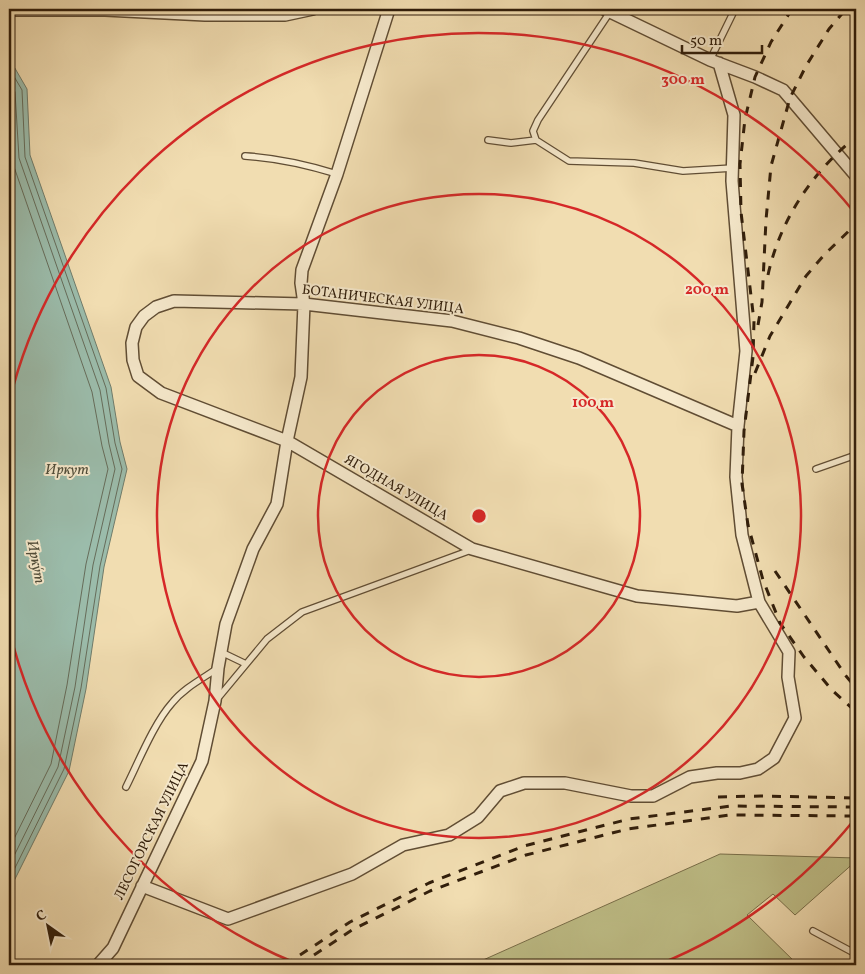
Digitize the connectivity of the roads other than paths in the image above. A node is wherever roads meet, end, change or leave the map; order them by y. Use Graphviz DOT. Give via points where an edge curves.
graph roads {
  1 [pos="105,9"];
  2 [pos="313,9"];
  3 [pos="389,9"];
  4 [pos="735,9"];
  5 [pos="9,10"];
  6 [pos="607,11"];
  7 [pos="856,50"];
  8 [pos="856,60"];
  9 [pos="714,62"];
  10 [pos="488,140"];
  11 [pos="536,140"];
  12 [pos="244,156"];
  13 [pos="733,168"];
  14 [pos="337,174"];
  15 [pos="856,176"];
  16 [pos="304,304"];
  17 [pos="136,327"];
  18 [pos="738,426"];
  19 [pos="287,441"];
  20 [pos="856,454"];
  21 [pos="816,469"];
  22 [pos="472,549"];
  23 [pos="759,602"];
  24 [pos="221,652"];
  25 [pos="246,664"];
  26 [pos="218,668"];
  27 [pos="215,701"];
  28 [pos="126,787"];
  29 [pos="142,886"];
  30 [pos="813,931"];
  31 [pos="856,954"];
  32 [pos="98,965"];
  1 -- 2 [label="street" via="205,15 286,15"];
  1 -- 5 [label="street"];
  3 -- 14 [label="street, ЛЕСОГОРСКАЯ УЛИЦА"];
  4 -- 9 [label="lane"];
  6 -- 9 [label="street"];
  6 -- 11 [label="lane" via="538,120 533,131"];
  7 -- 8 [label="lane"];
  9 -- 13 [label="street" via="734,116"];
  9 -- 15 [label="street" via="783,90"];
  10 -- 11 [label="lane" via="511,143"];
  11 -- 13 [label="lane" via="570,161 634,163 683,171"];
  12 -- 14 [label="lane" via="272,158"];
  13 -- 18 [label="street" via="746,351"];
  14 -- 16 [label="street, ЛЕСОГОРСКАЯ УЛИЦА" via="302,270"];
  16 -- 17 [label="street, БОТАНИЧЕСКАЯ УЛИЦА" via="174,302 156,307"];
  16 -- 18 [label="street, БОТАНИЧЕСКАЯ УЛИЦА" via="452,321 519,338 579,358"];
  16 -- 19 [label="street, ЛЕСОГОРСКАЯ УЛИЦА" via="301,377"];
  17 -- 19 [label="street, ЯГОДНАЯ УЛИЦА" via="132,343 133,360 138,376 151,387"];
  18 -- 23 [label="street" via="736,477 742,535"];
  19 -- 22 [label="street, ЯГОДНАЯ УЛИЦА"];
  19 -- 24 [label="street, ЛЕСОГОРСКАЯ УЛИЦА" via="277,504 254,549 226,624"];
  20 -- 21 [label="lane"];
  22 -- 23 [label="street, ЯГОДНАЯ УЛИЦА" via="637,596 738,606"];
  22 -- 25 [label="lane" via="302,612 267,639"];
  23 -- 29 [label="street" via="789,652 788,677 795,718 774,758 758,769 690,777 653,796 631,796 565,783 524,783 500,791 478,817 449,835 403,845 352,874 228,919"];
  24 -- 25 [label="lane"];
  24 -- 26 [label="street, ЛЕСОГОРСКАЯ УЛИЦА"];
  25 -- 27 [label="lane"];
  26 -- 27 [label="street, ЛЕСОГОРСКАЯ УЛИЦА"];
  26 -- 28 [label="lane" via="171,704"];
  27 -- 29 [label="street, ЛЕСОГОРСКАЯ УЛИЦА" via="202,761"];
  29 -- 32 [label="street, ЛЕСОГОРСКАЯ УЛИЦА" via="113,948"];
  30 -- 31 [label="lane"];
}
